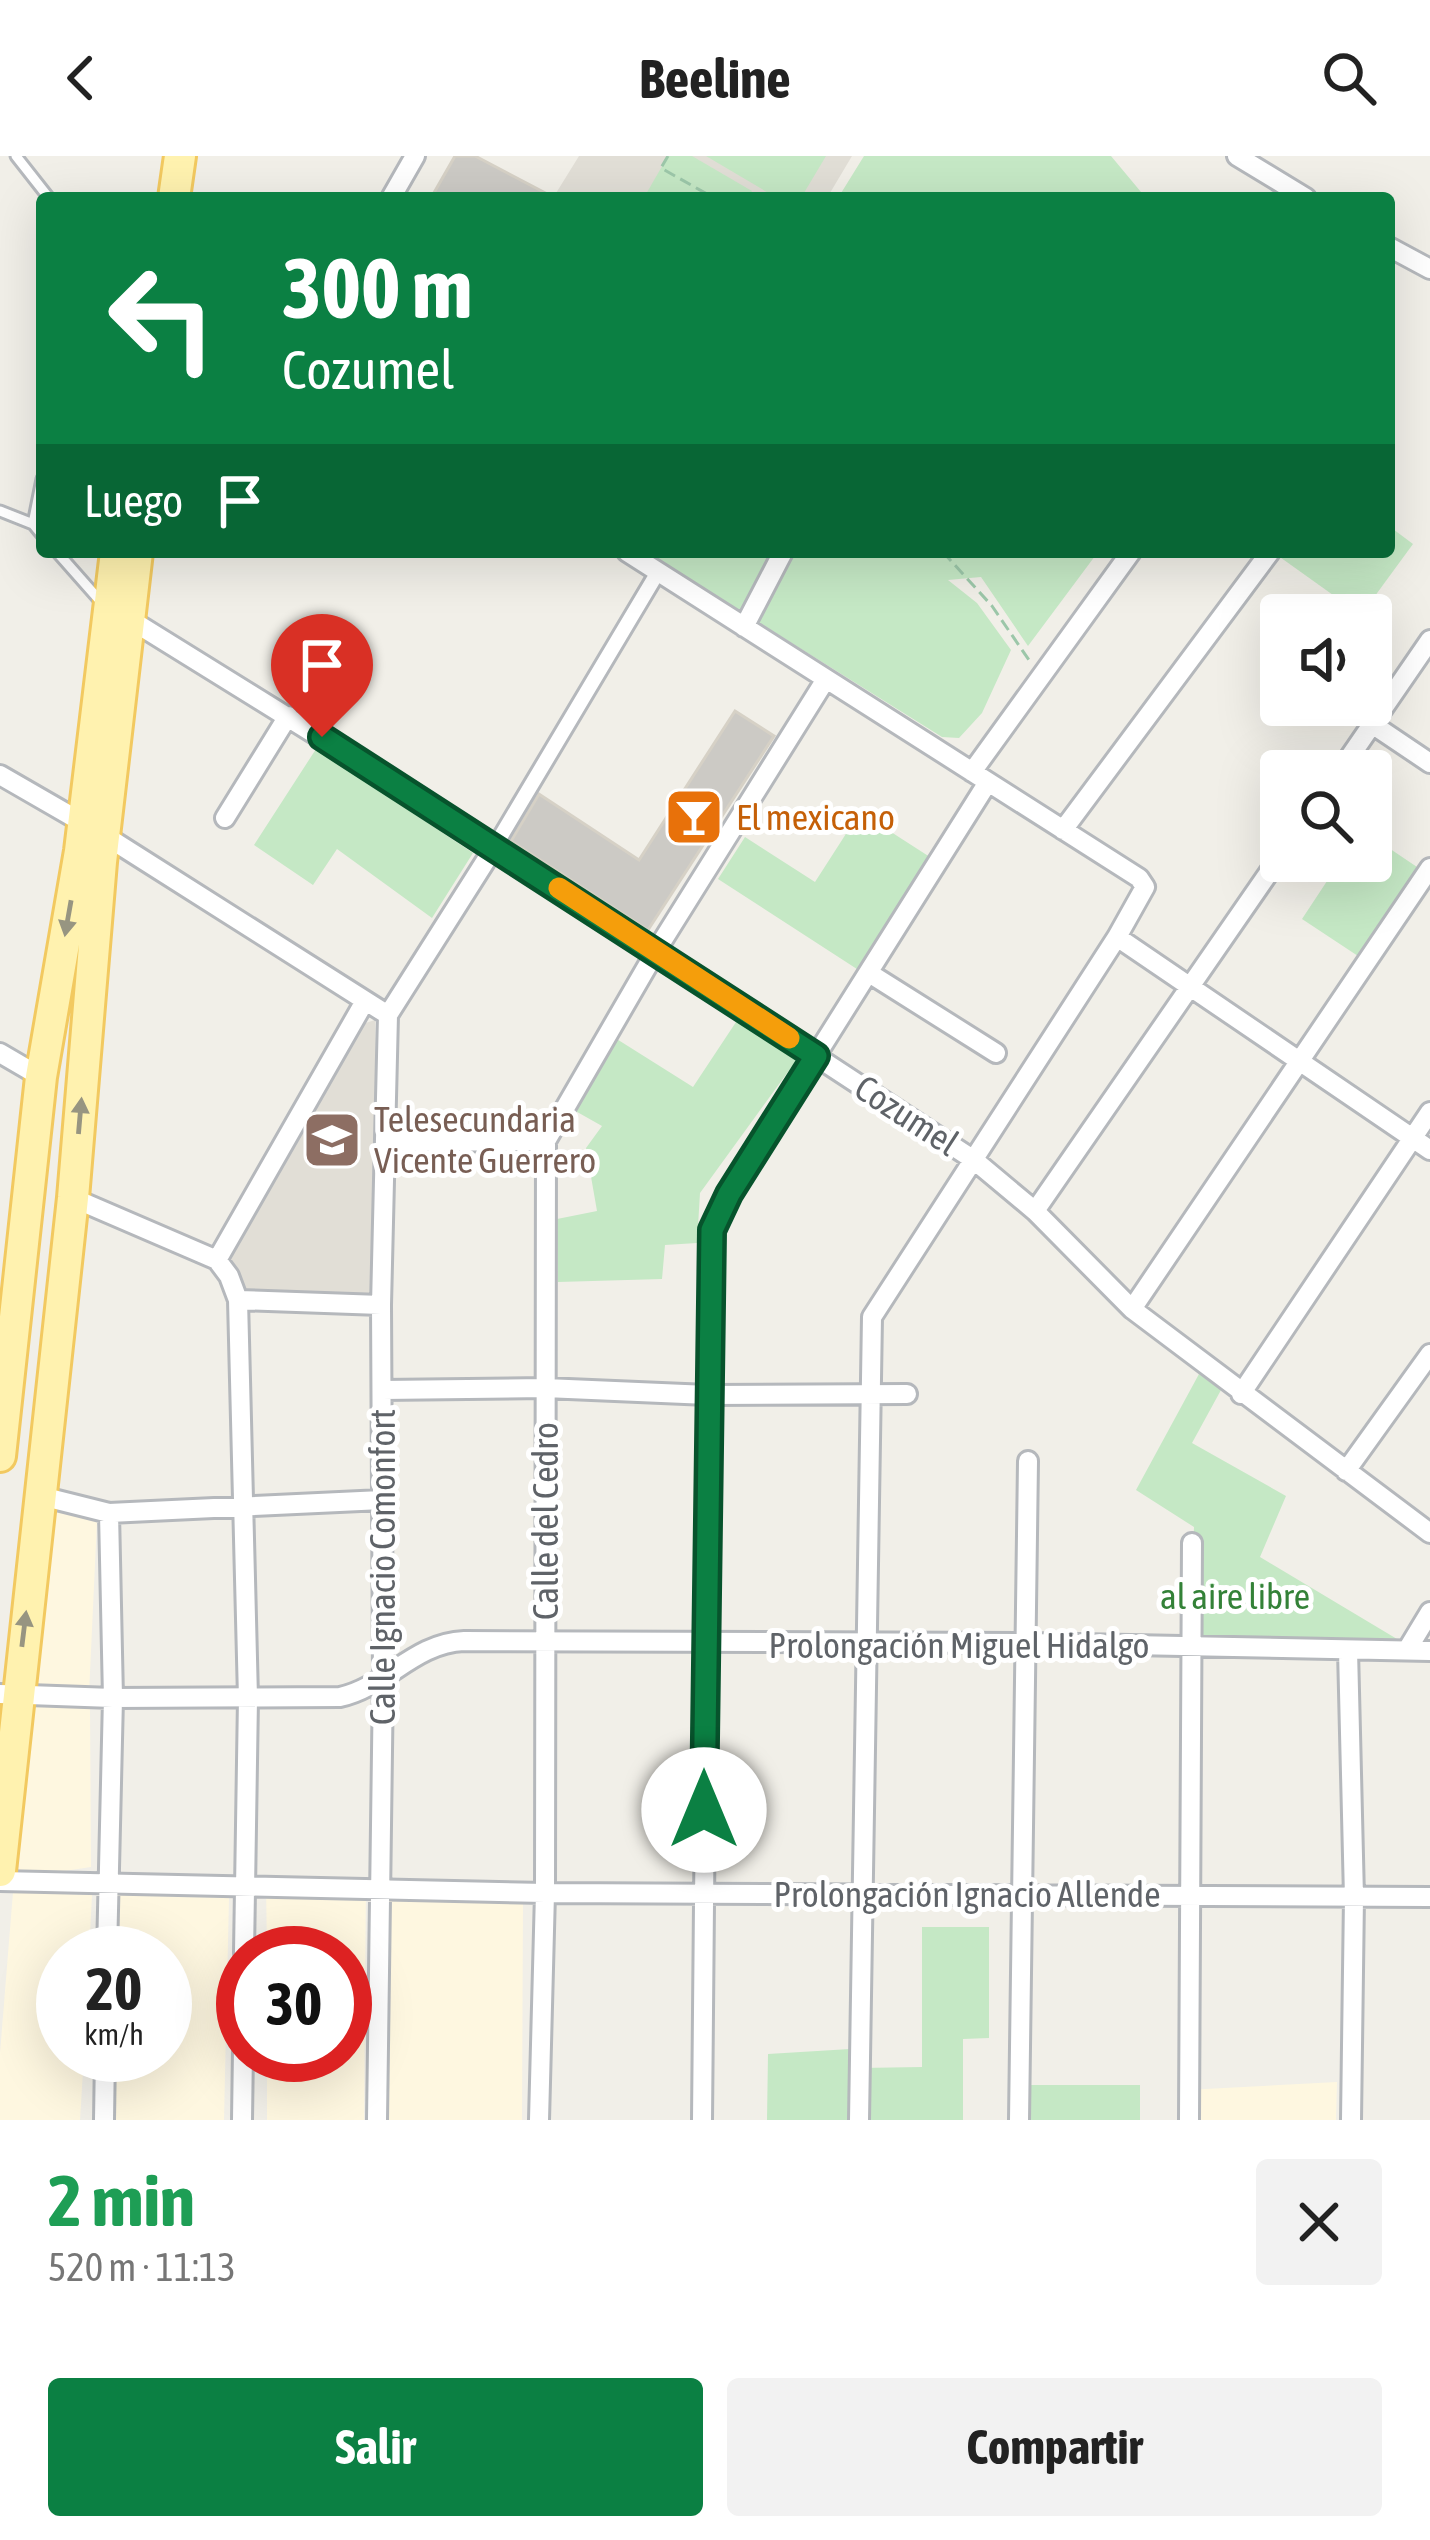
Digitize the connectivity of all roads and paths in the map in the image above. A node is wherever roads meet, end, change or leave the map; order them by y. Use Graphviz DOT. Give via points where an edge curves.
graph roads {
  1 [pos="16,156"];
  2 [pos="160,156"];
  3 [pos="180,156"];
  4 [pos="415,156"];
  5 [pos="668,156"];
  6 [pos="1237,156"];
  7 [pos="44,192"];
  8 [pos="156,192"];
  9 [pos="175,192"];
  10 [pos="394,192"];
  11 [pos="704,192"];
  12 [pos="1296,192"];
  13 [pos="1395,250"];
  14 [pos="1430,269"];
  15 [pos="36,509"];
  16 [pos="0,512"];
  17 [pos="33,524"];
  18 [pos="36,528"];
  19 [pos="63,558"];
  20 [pos="116,558"];
  21 [pos="135,558"];
  22 [pos="636,558"];
  23 [pos="780,558"];
  24 [pos="948,558"];
  25 [pos="1127,558"];
  26 [pos="1266,558"];
  27 [pos="658,572"];
  28 [pos="120,615"];
  29 [pos="744,627"];
  30 [pos="1430,640"];
  31 [pos="1041,677"];
  32 [pos="826,679"];
  33 [pos="1392,695"];
  34 [pos="287,716"];
  35 [pos="1375,726"];
  36 [pos="1430,763"];
  37 [pos="0,775"];
  38 [pos="980,777"];
  39 [pos="226,818"];
  40 [pos="93,828"];
  41 [pos="1063,830"];
  42 [pos="495,846"];
  43 [pos="1430,868"];
  44 [pos="1262,882"];
  45 [pos="1117,937"];
  46 [pos="656,951"];
  47 [pos="868,973"];
  48 [pos="1190,987"];
  49 [pos="365,1001"];
  50 [pos="388,1015"];
  51 [pos="0,1053"];
  52 [pos="996,1053"];
  53 [pos="816,1056"];
  54 [pos="1300,1060"];
  55 [pos="41,1078"];
  56 [pos="1430,1112"];
  57 [pos="1412,1137"];
  58 [pos="547,1141"];
  59 [pos="386,1142"];
  60 [pos="1430,1150"];
  61 [pos="974,1160"];
  62 [pos="73,1198"];
  63 [pos="1035,1211"];
  64 [pos="10,1260"];
  65 [pos="217,1260"];
  66 [pos="238,1300"];
  67 [pos="381,1305"];
  68 [pos="1132,1309"];
  69 [pos="1430,1354"];
  70 [pos="545,1388"];
  71 [pos="382,1390"];
  72 [pos="870,1392"];
  73 [pos="907,1394"];
  74 [pos="1241,1394"];
  75 [pos="708,1395"];
  76 [pos="0,1451"];
  77 [pos="1028,1461"];
  78 [pos="1346,1471"];
  79 [pos="41,1496"];
  80 [pos="382,1500"];
  81 [pos="241,1504"];
  82 [pos="109,1513"];
  83 [pos="1430,1533"];
  84 [pos="1192,1543"];
  85 [pos="1430,1612"];
  86 [pos="544,1643"];
  87 [pos="870,1643"];
  88 [pos="1028,1643"];
  89 [pos="705,1644"];
  90 [pos="1195,1646"];
  91 [pos="1348,1649"];
  92 [pos="1407,1650"];
  93 [pos="1430,1651"];
  94 [pos="382,1678"];
  95 [pos="8,1694"];
  96 [pos="113,1698"];
  97 [pos="248,1698"];
  98 [pos="0,1871"];
  99 [pos="0,1881"];
  100 [pos="108,1883"];
  101 [pos="245,1886"];
  102 [pos="380,1889"];
  103 [pos="544,1893"];
  104 [pos="704,1893"];
  105 [pos="863,1893"];
  106 [pos="1023,1895"];
  107 [pos="1192,1896"];
  108 [pos="1354,1897"];
  109 [pos="1430,1897"];
  110 [pos="107,1926"];
  111 [pos="244,1926"];
  112 [pos="105,2082"];
  113 [pos="243,2082"];
  114 [pos="104,2120"];
  115 [pos="242,2120"];
  116 [pos="377,2120"];
  117 [pos="539,2120"];
  118 [pos="703,2120"];
  119 [pos="859,2120"];
  120 [pos="1019,2120"];
  121 [pos="1189,2120"];
  122 [pos="1351,2120"];
  1 -- 7 [label="lane"];
  2 -- 8 [label="main road"];
  3 -- 9 [label="main road"];
  4 -- 10 [label="street"];
  5 -- 11 [label="path" via="661,168"];
  6 -- 12 [label="street"];
  13 -- 14 [label="street"];
  15 -- 17 [label="lane"];
  16 -- 17 [label="lane"];
  17 -- 18 [label="lane"];
  19 -- 28 [label="lane"];
  20 -- 28 [label="main road"];
  21 -- 28 [label="main road"];
  22 -- 27 [label="street"];
  23 -- 29 [label="street"];
  24 -- 31 [label="path"];
  25 -- 31 [label="street"];
  26 -- 41 [label="street"];
  27 -- 29 [label="street"];
  27 -- 42 [label="street"];
  28 -- 34 [label="street, Cozumel"];
  28 -- 40 [label="main road"];
  29 -- 32 [label="street"];
  30 -- 33 [label="street"];
  31 -- 38 [label="street"];
  32 -- 38 [label="street"];
  32 -- 46 [label="street, Calle del Cedro"];
  34 -- 39 [label="street"];
  34 -- 42 [label="street, Cozumel"];
  35 -- 36 [label="street"];
  37 -- 40 [label="street"];
  38 -- 41 [label="street"];
  38 -- 47 [label="street"];
  40 -- 49 [label="street"];
  40 -- 55 [label="main road, one-way"];
  62 -- 40 [label="main road, one-way"];
  41 -- 45 [label="street" via="1145,887"];
  42 -- 46 [label="street, Cozumel"];
  42 -- 50 [label="street"];
  43 -- 54 [label="street"];
  44 -- 48 [label="street"];
  45 -- 48 [label="street"];
  45 -- 61 [label="street"];
  46 -- 53 [label="street, Cozumel"];
  46 -- 58 [label="street, Calle del Cedro"];
  47 -- 52 [label="street"];
  47 -- 53 [label="street"];
  48 -- 54 [label="street"];
  48 -- 63 [label="street"];
  49 -- 50 [label="street"];
  49 -- 65 [label="street"];
  50 -- 59 [label="street, Calle Ignacio Comonfort"];
  51 -- 55 [label="street"];
  53 -- 61 [label="street, Cozumel"];
  53 -- 75 [label="street" via="712,1230"];
  54 -- 57 [label="street"];
  54 -- 68 [label="street"];
  55 -- 64 [label="main road"];
  56 -- 57 [label="street"];
  57 -- 60 [label="street"];
  57 -- 74 [label="street"];
  58 -- 59 [label="street"];
  58 -- 70 [label="street, Calle del Cedro"];
  59 -- 67 [label="street, Calle Ignacio Comonfort"];
  61 -- 63 [label="street, Cozumel"];
  61 -- 72 [label="street" via="872,1317"];
  62 -- 65 [label="street"];
  62 -- 79 [label="main road"];
  63 -- 68 [label="street, Cozumel"];
  64 -- 76 [label="main road"];
  65 -- 66 [label="street"];
  66 -- 67 [label="street"];
  66 -- 81 [label="street"];
  67 -- 71 [label="street, Calle Ignacio Comonfort"];
  68 -- 74 [label="street, Cozumel"];
  69 -- 78 [label="street"];
  70 -- 71 [label="street"];
  70 -- 75 [label="street"];
  70 -- 86 [label="street, Calle del Cedro"];
  71 -- 80 [label="street, Calle Ignacio Comonfort"];
  72 -- 73 [label="street"];
  72 -- 75 [label="street"];
  72 -- 87 [label="street"];
  74 -- 78 [label="street, Cozumel"];
  75 -- 89 [label="street"];
  77 -- 88 [label="street"];
  78 -- 83 [label="street, Cozumel"];
  79 -- 82 [label="street"];
  95 -- 79 [label="main road, one-way"];
  80 -- 81 [label="street"];
  80 -- 94 [label="street, Calle Ignacio Comonfort"];
  81 -- 82 [label="street"];
  81 -- 97 [label="street"];
  82 -- 96 [label="street"];
  84 -- 90 [label="street"];
  85 -- 92 [label="street"];
  86 -- 89 [label="street, Prolongación Miguel Hidalgo"];
  86 -- 94 [label="street, Prolongación Miguel Hidalgo" via="443,1642"];
  86 -- 103 [label="street, Calle del Cedro"];
  87 -- 88 [label="street, Prolongación Miguel Hidalgo"];
  87 -- 89 [label="street, Prolongación Miguel Hidalgo"];
  87 -- 105 [label="street"];
  88 -- 90 [label="street, Prolongación Miguel Hidalgo"];
  88 -- 106 [label="street"];
  89 -- 104 [label="street"];
  90 -- 91 [label="street, Prolongación Miguel Hidalgo"];
  90 -- 107 [label="street"];
  91 -- 92 [label="street, Prolongación Miguel Hidalgo"];
  91 -- 108 [label="street"];
  92 -- 93 [label="street, Prolongación Miguel Hidalgo"];
  94 -- 97 [label="street, Prolongación Miguel Hidalgo" via="340,1697"];
  94 -- 102 [label="street, Calle Ignacio Comonfort"];
  95 -- 96 [label="street, Prolongación Miguel Hidalgo"];
  95 -- 98 [label="main road"];
  96 -- 97 [label="street, Prolongación Miguel Hidalgo"];
  96 -- 100 [label="street"];
  97 -- 101 [label="street"];
  99 -- 100 [label="street, Prolongación Ignacio Allende"];
  100 -- 101 [label="street, Prolongación Ignacio Allende"];
  100 -- 110 [label="street"];
  101 -- 102 [label="street, Prolongación Ignacio Allende"];
  101 -- 111 [label="street"];
  102 -- 103 [label="street, Prolongación Ignacio Allende"];
  102 -- 116 [label="street, Calle Ignacio Comonfort"];
  103 -- 104 [label="street, Prolongación Ignacio Allende"];
  103 -- 117 [label="street, Calle del Cedro"];
  104 -- 105 [label="street, Prolongación Ignacio Allende"];
  104 -- 118 [label="street"];
  105 -- 106 [label="street, Prolongación Ignacio Allende"];
  105 -- 119 [label="street"];
  106 -- 107 [label="street, Prolongación Ignacio Allende"];
  106 -- 120 [label="street"];
  107 -- 108 [label="street, Prolongación Ignacio Allende"];
  107 -- 121 [label="street"];
  108 -- 109 [label="street, Prolongación Ignacio Allende"];
  108 -- 122 [label="street"];
  112 -- 114 [label="street"];
  113 -- 115 [label="street"];
}
